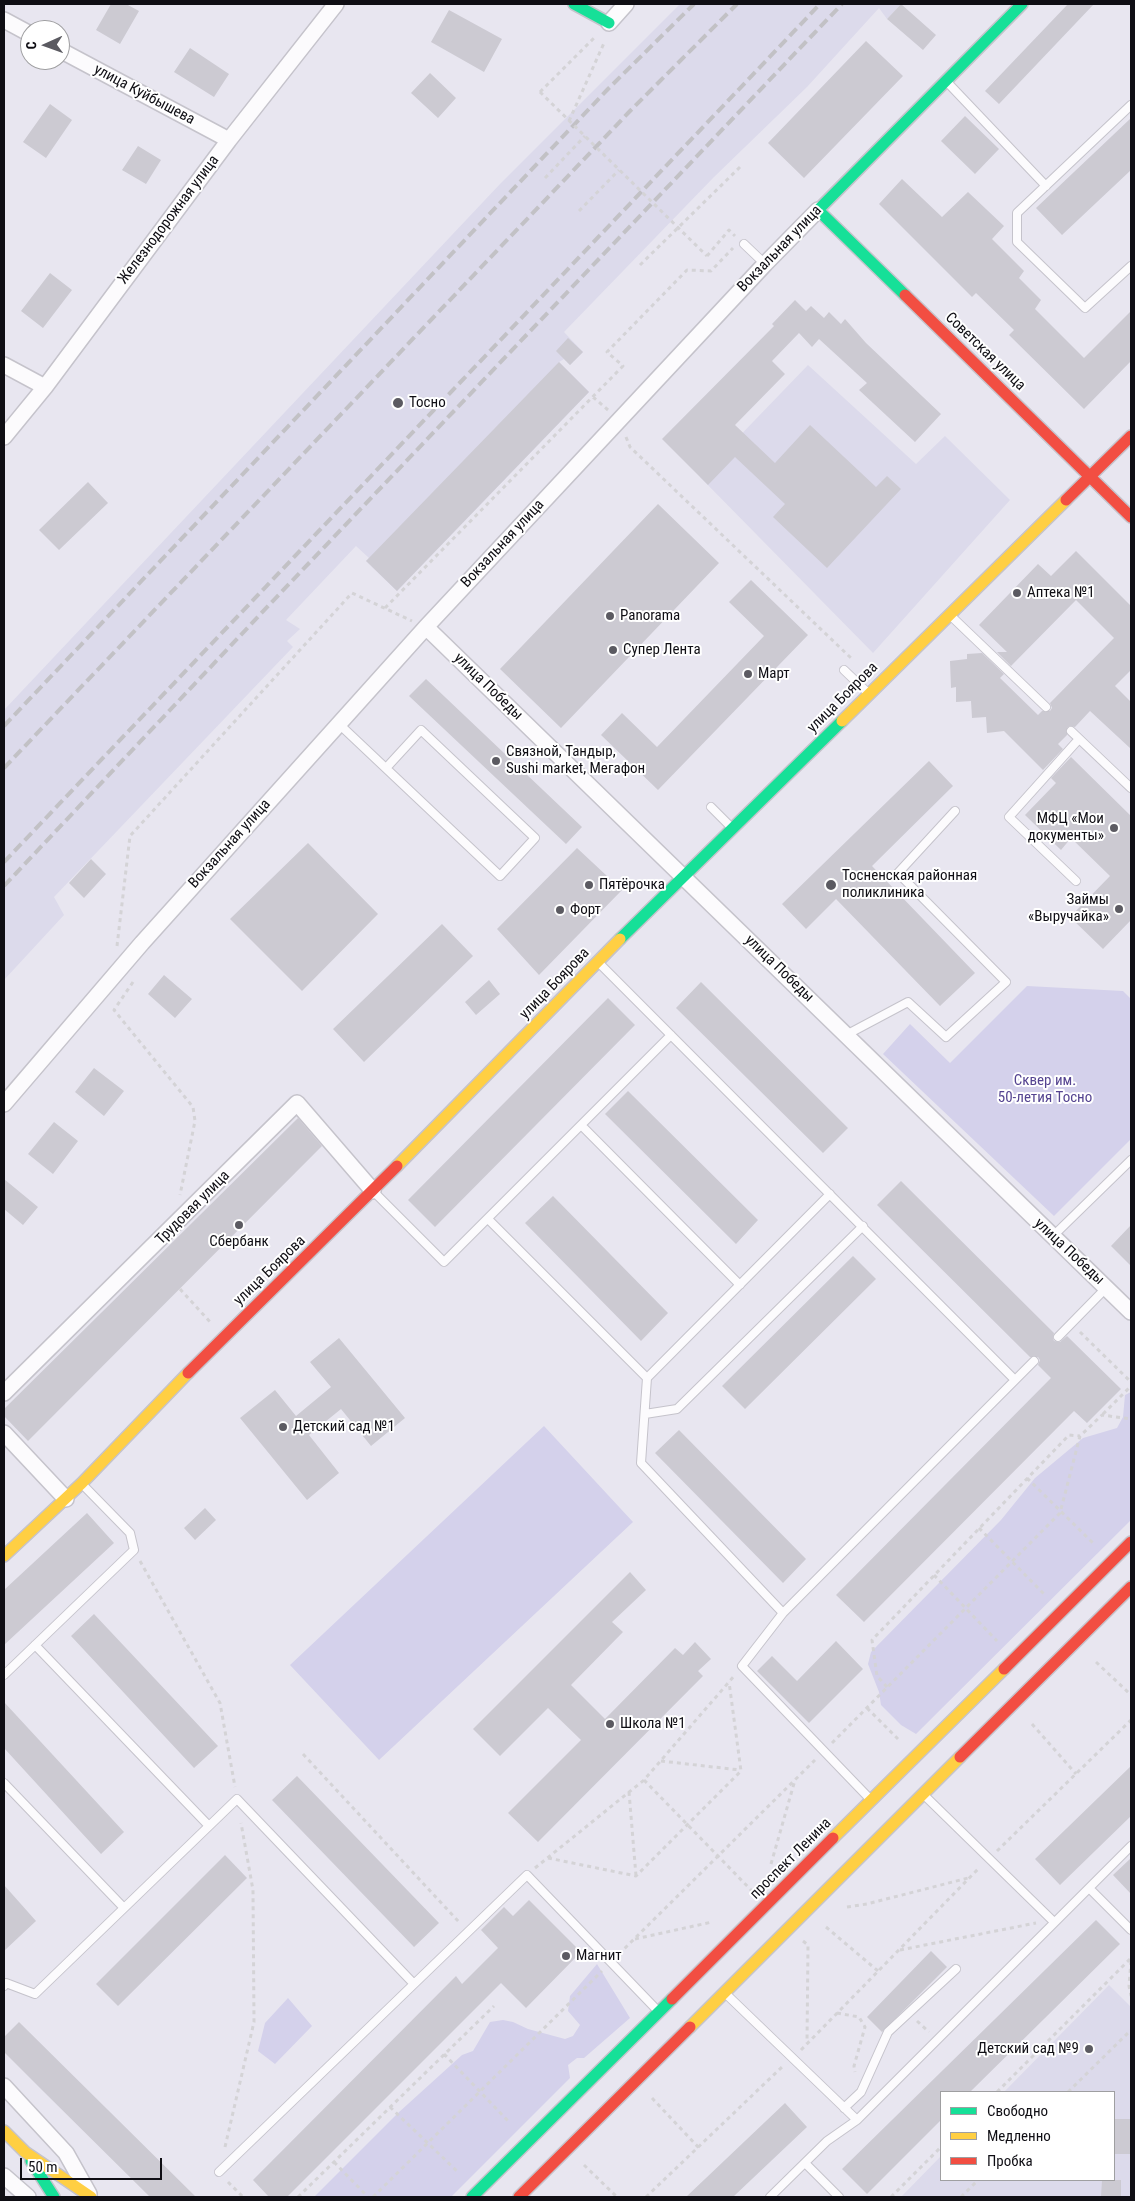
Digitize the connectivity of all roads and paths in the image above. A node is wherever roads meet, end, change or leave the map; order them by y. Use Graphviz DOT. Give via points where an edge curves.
graph roads {
  1 [pos="336,4"];
  2 [pos="574,4"];
  3 [pos="626,4"];
  4 [pos="1022,4"];
  5 [pos="4,20"];
  6 [pos="609,23"];
  7 [pos="20,29"];
  8 [pos="604,43"];
  9 [pos="70,55"];
  10 [pos="946,80"];
  11 [pos="1131,105"];
  12 [pos="569,121"];
  13 [pos="585,136"];
  14 [pos="229,140"];
  15 [pos="740,168"];
  16 [pos="619,170"];
  17 [pos="545,178"];
  18 [pos="1046,186"];
  19 [pos="818,210"];
  20 [pos="579,211"];
  21 [pos="677,227"];
  22 [pos="729,230"];
  23 [pos="744,244"];
  24 [pos="734,247"];
  25 [pos="765,264"];
  26 [pos="640,265"];
  27 [pos="1131,266"];
  28 [pos="4,365"];
  29 [pos="45,387"];
  30 [pos="594,398"];
  31 [pos="619,419"];
  32 [pos="1131,436"];
  33 [pos="4,437"];
  34 [pos="1090,476"];
  35 [pos="1131,517"];
  36 [pos="385,608"];
  37 [pos="950,614"];
  38 [pos="426,627"];
  39 [pos="857,664"];
  40 [pos="844,670"];
  41 [pos="869,694"];
  42 [pos="1046,707"];
  43 [pos="339,724"];
  44 [pos="1071,731"];
  45 [pos="1079,739"];
  46 [pos="387,767"];
  47 [pos="1131,788"];
  48 [pos="710,807"];
  49 [pos="955,810"];
  50 [pos="732,829"];
  51 [pos="683,877"];
  52 [pos="1076,881"];
  53 [pos="598,961"];
  54 [pos="671,1035"];
  55 [pos="846,1035"];
  56 [pos="4,1104"];
  57 [pos="581,1125"];
  58 [pos="1131,1160"];
  59 [pos="374,1191"];
  60 [pos="830,1194"];
  61 [pos="488,1219"];
  62 [pos="863,1226"];
  63 [pos="1052,1237"];
  64 [pos="740,1285"];
  65 [pos="1106,1288"];
  66 [pos="180,1289"];
  67 [pos="1131,1310"];
  68 [pos="1071,1323"];
  69 [pos="224,1336"];
  70 [pos="1058,1337"];
  71 [pos="1034,1361"];
  72 [pos="647,1378"];
  73 [pos="1016,1380"];
  74 [pos="1131,1382"];
  75 [pos="1131,1386"];
  76 [pos="4,1394"];
  77 [pos="645,1414"];
  78 [pos="1102,1415"];
  79 [pos="1131,1420"];
  80 [pos="4,1433"];
  81 [pos="1080,1436"];
  82 [pos="1028,1478"];
  83 [pos="82,1483"];
  84 [pos="66,1499"];
  85 [pos="1060,1510"];
  86 [pos="979,1528"];
  87 [pos="1131,1542"];
  88 [pos="1094,1544"];
  89 [pos="134,1550"];
  90 [pos="4,1556"];
  91 [pos="1012,1561"];
  92 [pos="934,1575"];
  93 [pos="1131,1587"];
  94 [pos="1044,1594"];
  95 [pos="965,1608"];
  96 [pos="782,1613"];
  97 [pos="997,1641"];
  98 [pos="35,1645"];
  99 [pos="1096,1662"];
  100 [pos="742,1666"];
  101 [pos="4,1676"];
  102 [pos="729,1682"];
  103 [pos="887,1687"];
  104 [pos="1131,1695"];
  105 [pos="867,1708"];
  106 [pos="1131,1720"];
  107 [pos="1032,1724"];
  108 [pos="898,1739"];
  109 [pos="824,1751"];
  110 [pos="303,1754"];
  111 [pos="661,1761"];
  112 [pos="741,1770"];
  113 [pos="1076,1774"];
  114 [pos="796,1779"];
  115 [pos="644,1780"];
  116 [pos="4,1783"];
  117 [pos="629,1792"];
  118 [pos="923,1794"];
  119 [pos="237,1799"];
  120 [pos="871,1801"];
  121 [pos="688,1824"];
  122 [pos="209,1826"];
  123 [pos="1131,1846"];
  124 [pos="718,1855"];
  125 [pos="548,1858"];
  126 [pos="989,1858"];
  127 [pos="771,1864"];
  128 [pos="527,1875"];
  129 [pos="636,1876"];
  130 [pos="970,1877"];
  131 [pos="1089,1888"];
  132 [pos="753,1892"];
  133 [pos="847,1906"];
  134 [pos="124,1908"];
  135 [pos="1131,1917"];
  136 [pos="712,1922"];
  137 [pos="1054,1922"];
  138 [pos="1124,1924"];
  139 [pos="826,1927"];
  140 [pos="1131,1930"];
  141 [pos="468,1932"];
  142 [pos="634,1939"];
  143 [pos="808,1945"];
  144 [pos="899,1950"];
  145 [pos="1131,1959"];
  146 [pos="611,1962"];
  147 [pos="956,1969"];
  148 [pos="878,1971"];
  149 [pos="5,1983"];
  150 [pos="414,1984"];
  151 [pos="724,1993"];
  152 [pos="1131,1996"];
  153 [pos="494,2006"];
  154 [pos="659,2012"];
  155 [pos="837,2013"];
  156 [pos="908,2014"];
  157 [pos="1131,2030"];
  158 [pos="937,2039"];
  159 [pos="807,2044"];
  160 [pos="444,2054"];
  161 [pos="792,2058"];
  162 [pos="4,2086"];
  163 [pos="997,2091"];
  164 [pos="1069,2091"];
  165 [pos="480,2092"];
  166 [pos="652,2098"];
  167 [pos="855,2098"];
  168 [pos="390,2107"];
  169 [pos="844,2108"];
  170 [pos="857,2120"];
  171 [pos="510,2123"];
  172 [pos="4,2131"];
  173 [pos="428,2143"];
  174 [pos="698,2148"];
  175 [pos="940,2148"];
  176 [pos="25,2152"];
  177 [pos="334,2162"];
  178 [pos="805,2163"];
  179 [pos="584,2165"];
  180 [pos="219,2172"];
  181 [pos="459,2173"];
  182 [pos="4,2176"];
  183 [pos="977,2181"];
  184 [pos="20,2195"];
  185 [pos="54,2197"];
  186 [pos="91,2197"];
  187 [pos="244,2197"];
  188 [pos="298,2197"];
  189 [pos="368,2197"];
  190 [pos="373,2197"];
  191 [pos="472,2197"];
  192 [pos="519,2197"];
  193 [pos="617,2197"];
  194 [pos="646,2197"];
  195 [pos="770,2197"];
  196 [pos="839,2197"];
  197 [pos="891,2197"];
  198 [pos="960,2197"];
  1 -- 14 [label="street, Железнодорожная улица"];
  2 -- 6 [label="street"];
  3 -- 6 [label="street"];
  4 -- 10 [label="street, Вокзальная улица"];
  5 -- 7 [label="street"];
  6 -- 12 [label="path, bridge" via="540,92"];
  8 -- 12 [label="path"];
  9 -- 14 [label="street, улица Куйбышева"];
  10 -- 18 [label="lane"];
  10 -- 19 [label="street, Вокзальная улица"];
  11 -- 18 [label="lane"];
  12 -- 13 [label="path, bridge"];
  13 -- 16 [label="path, bridge"];
  13 -- 17 [label="path"];
  14 -- 29 [label="street, Железнодорожная улица"];
  15 -- 21 [label="path"];
  16 -- 20 [label="path"];
  16 -- 21 [label="path, bridge"];
  18 -- 27 [label="lane" via="1017,214 1017,242 1085,308"];
  19 -- 25 [label="street, Вокзальная улица"];
  19 -- 34 [label="street, Советская улица"];
  21 -- 22 [label="path, bridge" via="707,256"];
  21 -- 26 [label="path"];
  23 -- 25 [label="lane"];
  24 -- 30 [label="path" via="711,271 687,270 607,352 623,366"];
  25 -- 31 [label="street, Вокзальная улица"];
  28 -- 29 [label="street"];
  29 -- 33 [label="street, Железнодорожная улица"];
  30 -- 31 [label="path"];
  30 -- 36 [label="path"];
  31 -- 38 [label="street, Вокзальная улица"];
  31 -- 39 [label="path" via="630,447"];
  32 -- 34 [label="street, улица Боярова"];
  34 -- 35 [label="street, Советская улица"];
  34 -- 37 [label="street, улица Боярова"];
  37 -- 41 [label="street, улица Боярова"];
  37 -- 42 [label="lane"];
  38 -- 43 [label="street, Вокзальная улица"];
  38 -- 51 [label="street, улица Победы"];
  40 -- 41 [label="lane"];
  41 -- 50 [label="street, улица Боярова"];
  43 -- 46 [label="lane"];
  43 -- 56 [label="street, Вокзальная улица" via="142,943"];
  44 -- 45 [label="lane"];
  45 -- 47 [label="lane"];
  45 -- 52 [label="lane" via="1008,817"];
  46 -- 46 [label="lane" via="500,876 535,838 421,730"];
  48 -- 50 [label="lane"];
  49 -- 55 [label="lane" via="898,873 1006,982 946,1037 908,1002"];
  50 -- 51 [label="street, улица Боярова"];
  51 -- 53 [label="street, улица Боярова"];
  51 -- 55 [label="street, улица Победы"];
  53 -- 54 [label="lane"];
  53 -- 59 [label="street, улица Боярова"];
  54 -- 57 [label="lane"];
  54 -- 60 [label="lane"];
  55 -- 63 [label="street, улица Победы"];
  57 -- 61 [label="lane"];
  57 -- 64 [label="lane"];
  58 -- 63 [label="lane"];
  59 -- 61 [label="lane" via="444,1262"];
  59 -- 69 [label="street, улица Боярова"];
  59 -- 76 [label="street, Трудовая улица" via="297,1103"];
  60 -- 62 [label="lane"];
  60 -- 64 [label="lane"];
  61 -- 72 [label="lane"];
  62 -- 73 [label="lane"];
  62 -- 77 [label="lane" via="676,1409"];
  63 -- 65 [label="street, улица Победы"];
  64 -- 72 [label="lane"];
  65 -- 67 [label="street, улица Победы"];
  65 -- 68 [label="lane"];
  66 -- 69 [label="path"];
  68 -- 70 [label="lane"];
  68 -- 74 [label="path"];
  69 -- 83 [label="street, улица Боярова"];
  71 -- 73 [label="lane"];
  72 -- 77 [label="lane"];
  73 -- 96 [label="lane"];
  75 -- 78 [label="path"];
  77 -- 96 [label="lane" via="641,1463"];
  78 -- 79 [label="path"];
  78 -- 81 [label="path"];
  80 -- 84 [label="street"];
  81 -- 82 [label="path" via="1069,1434"];
  81 -- 85 [label="path"];
  82 -- 85 [label="path"];
  82 -- 86 [label="path"];
  83 -- 84 [label="street, улица Боярова"];
  83 -- 89 [label="lane" via="130,1533"];
  84 -- 90 [label="street, улица Боярова"];
  85 -- 88 [label="path"];
  85 -- 91 [label="path"];
  86 -- 91 [label="path"];
  86 -- 92 [label="path"];
  87 -- 120 [label="street, проспект Ленина"];
  89 -- 98 [label="lane"];
  89 -- 119 [label="path" via="220,1703"];
  91 -- 94 [label="path"];
  91 -- 95 [label="path"];
  92 -- 95 [label="path"];
  92 -- 103 [label="path" via="872,1640 877,1676"];
  93 -- 118 [label="street"];
  95 -- 97 [label="path"];
  95 -- 103 [label="path"];
  96 -- 100 [label="lane"];
  98 -- 101 [label="lane"];
  98 -- 122 [label="lane"];
  99 -- 104 [label="path"];
  100 -- 102 [label="path"];
  100 -- 109 [label="lane"];
  102 -- 111 [label="path"];
  102 -- 112 [label="path"];
  103 -- 105 [label="path"];
  105 -- 108 [label="path"];
  105 -- 109 [label="path"];
  106 -- 113 [label="path"];
  107 -- 113 [label="path"];
  109 -- 114 [label="path"];
  109 -- 120 [label="lane"];
  110 -- 141 [label="path"];
  111 -- 112 [label="path"];
  111 -- 115 [label="path"];
  112 -- 121 [label="path"];
  113 -- 126 [label="path"];
  114 -- 124 [label="path"];
  114 -- 127 [label="path"];
  115 -- 117 [label="path"];
  115 -- 121 [label="path"];
  116 -- 134 [label="lane"];
  117 -- 125 [label="path"];
  117 -- 129 [label="path"];
  118 -- 126 [label="lane"];
  118 -- 151 [label="street"];
  119 -- 122 [label="lane"];
  119 -- 150 [label="lane"];
  119 -- 180 [label="path" via="252,1890 254,2022"];
  120 -- 154 [label="street, проспект Ленина"];
  121 -- 124 [label="path"];
  121 -- 129 [label="path"];
  122 -- 134 [label="lane"];
  123 -- 131 [label="lane"];
  124 -- 132 [label="path"];
  124 -- 142 [label="path"];
  125 -- 128 [label="path"];
  125 -- 129 [label="path"];
  126 -- 130 [label="path"];
  126 -- 137 [label="lane"];
  128 -- 141 [label="lane"];
  128 -- 146 [label="lane"];
  130 -- 133 [label="path" via="876,1902"];
  130 -- 144 [label="path"];
  131 -- 137 [label="lane"];
  131 -- 138 [label="lane"];
  134 -- 149 [label="lane" via="34,1994"];
  135 -- 138 [label="lane"];
  136 -- 142 [label="path"];
  137 -- 144 [label="path" via="1032,1923"];
  137 -- 158 [label="lane"];
  138 -- 140 [label="lane"];
  139 -- 148 [label="path"];
  141 -- 150 [label="lane"];
  142 -- 146 [label="path"];
  143 -- 159 [label="path"];
  144 -- 148 [label="path"];
  145 -- 152 [label="path"];
  145 -- 163 [label="path"];
  146 -- 154 [label="lane"];
  146 -- 165 [label="path"];
  147 -- 156 [label="lane"];
  148 -- 155 [label="path"];
  150 -- 180 [label="lane"];
  151 -- 161 [label="lane"];
  151 -- 192 [label="street"];
  153 -- 160 [label="path"];
  154 -- 191 [label="street, проспект Ленина"];
  155 -- 159 [label="path"];
  155 -- 167 [label="path" via="859,2017 865,2027 854,2066"];
  156 -- 158 [label="path"];
  156 -- 167 [label="lane" via="888,2032 861,2092"];
  157 -- 164 [label="path"];
  158 -- 170 [label="lane"];
  159 -- 161 [label="path"];
  160 -- 165 [label="path"];
  160 -- 168 [label="path"];
  161 -- 169 [label="lane"];
  161 -- 174 [label="path"];
  162 -- 186 [label="street" via="66,2153"];
  165 -- 171 [label="path"];
  165 -- 173 [label="path"];
  166 -- 174 [label="path"];
  167 -- 169 [label="lane"];
  168 -- 173 [label="path"];
  168 -- 177 [label="path"];
  169 -- 170 [label="lane"];
  170 -- 178 [label="lane" via="827,2141"];
  172 -- 176 [label="street"];
  173 -- 181 [label="path"];
  173 -- 190 [label="path"];
  174 -- 194 [label="path"];
  175 -- 197 [label="path"];
  176 -- 185 [label="street"];
  176 -- 186 [label="street"];
  177 -- 188 [label="path"];
  177 -- 189 [label="path"];
  178 -- 195 [label="lane"];
  178 -- 196 [label="lane"];
  179 -- 193 [label="path"];
  180 -- 187 [label="path"];
  182 -- 184 [label="street"];
  183 -- 198 [label="path"];
}
